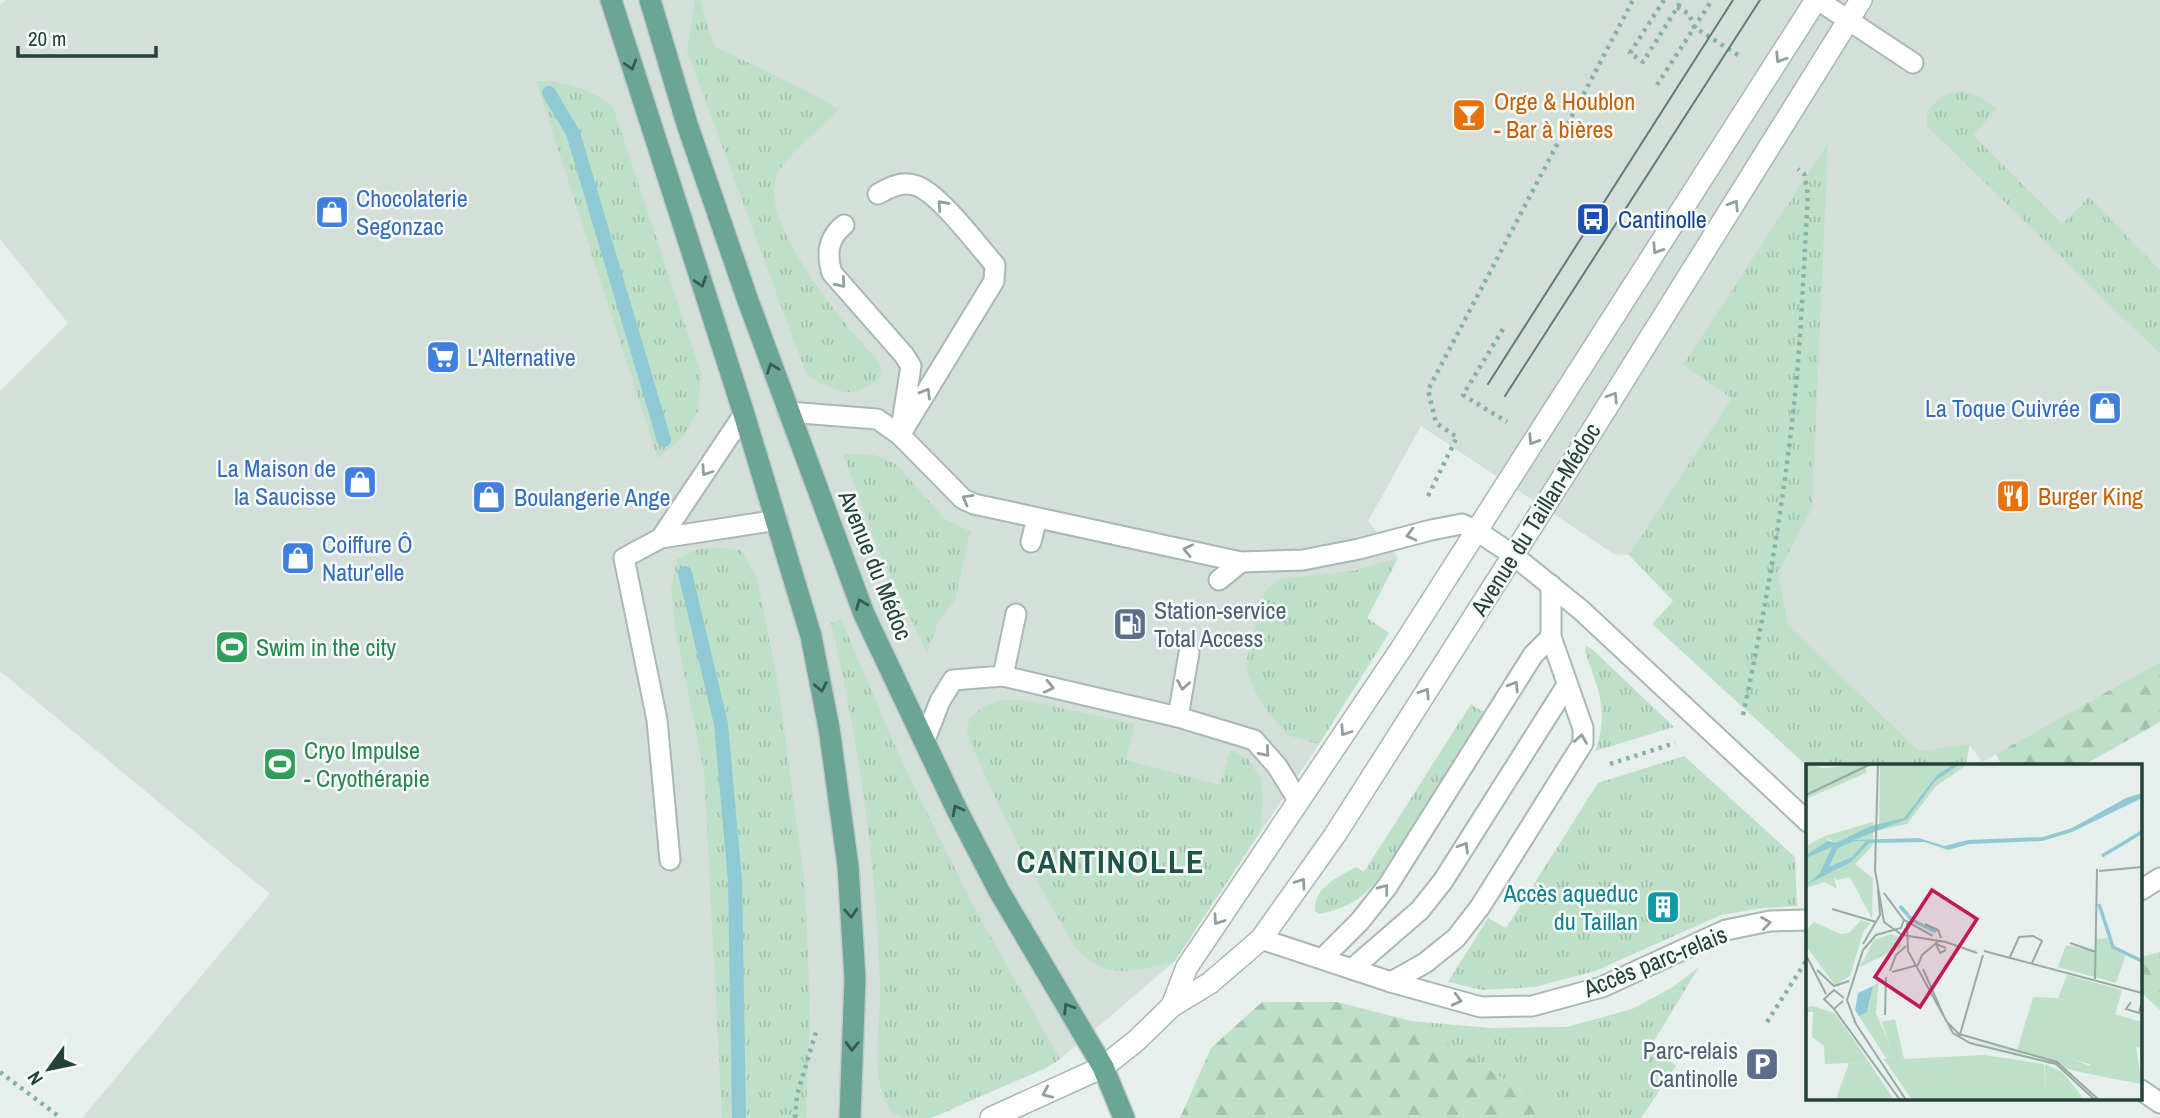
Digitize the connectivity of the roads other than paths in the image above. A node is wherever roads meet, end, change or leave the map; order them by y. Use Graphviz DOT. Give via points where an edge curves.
graph roads {
  1 [pos="611,0"];
  2 [pos="650,0"];
  3 [pos="1817,0"];
  4 [pos="1861,0"];
  5 [pos="1850,20"];
  6 [pos="1913,63"];
  7 [pos="878,194"];
  8 [pos="844,225"];
  9 [pos="788,412"];
  10 [pos="744,414"];
  11 [pos="900,435"];
  12 [pos="1037,518"];
  13 [pos="776,520"];
  14 [pos="1477,531"];
  15 [pos="661,537"];
  16 [pos="1031,542"];
  17 [pos="1513,555"];
  18 [pos="1241,562"];
  19 [pos="1219,580"];
  20 [pos="1551,585"];
  21 [pos="1016,614"];
  22 [pos="1551,637"];
  23 [pos="1189,653"];
  24 [pos="1003,676"];
  25 [pos="1567,685"];
  26 [pos="1178,717"];
  27 [pos="924,742"];
  28 [pos="1298,800"];
  29 [pos="1806,820"];
  30 [pos="670,860"];
  31 [pos="2160,878"];
  32 [pos="2142,889"];
  33 [pos="1806,920"];
  34 [pos="1261,939"];
  35 [pos="1323,958"];
  36 [pos="1352,969"];
  37 [pos="1391,982"];
  38 [pos="1172,1006"];
  39 [pos="1103,1067"];
  40 [pos="2142,1091"];
  41 [pos="2160,1103"];
  42 [pos="850,1118"];
  43 [pos="991,1118"];
  44 [pos="1124,1118"];
  1 -- 10 [label="main road, one-way"];
  9 -- 2 [label="main road, Avenue du Médoc, one-way" via="687,124"];
  3 -- 5 [label="lane"];
  3 -- 14 [label="street, Avenue du Taillan-Médoc, one-way"];
  4 -- 5 [label="street, Avenue du Taillan-Médoc"];
  5 -- 6 [label="lane"];
  17 -- 5 [label="street, Avenue du Taillan-Médoc, one-way"];
  11 -- 7 [label="lane, one-way" via="994,281 995,265 930,191 901,184"];
  8 -- 11 [label="lane, one-way" via="830,242 827,257 832,273 911,366"];
  9 -- 11 [label="lane" via="877,419"];
  27 -- 9 [label="main road, Avenue du Médoc, one-way" via="864,614"];
  10 -- 13 [label="main road"];
  10 -- 15 [label="lane, one-way"];
  12 -- 11 [label="lane, one-way" via="962,499"];
  12 -- 16 [label="lane"];
  18 -- 12 [label="lane, one-way"];
  13 -- 15 [label="lane"];
  13 -- 42 [label="main road, one-way" via="811,636 848,866 855,978"];
  14 -- 17 [label="lane"];
  14 -- 18 [label="lane, one-way" via="1462,524 1303,560"];
  14 -- 28 [label="street, Avenue du Taillan-Médoc, one-way"];
  15 -- 30 [label="lane" via="624,558 657,720"];
  17 -- 20 [label="lane"];
  34 -- 17 [label="street, Avenue du Taillan-Médoc, one-way" via="1335,835"];
  18 -- 19 [label="lane"];
  20 -- 22 [label="lane"];
  20 -- 29 [label="lane"];
  21 -- 24 [label="lane"];
  22 -- 25 [label="lane"];
  35 -- 22 [label="lane, one-way" via="1387,887 1533,655"];
  23 -- 26 [label="lane, one-way"];
  24 -- 26 [label="lane, one-way"];
  24 -- 27 [label="lane" via="953,680"];
  36 -- 25 [label="lane, one-way" via="1420,910 1443,881"];
  37 -- 25 [label="lane, one-way" via="1456,938 1574,759 1583,743 1583,728"];
  26 -- 28 [label="lane, one-way" via="1254,740"];
  39 -- 27 [label="main road, Avenue du Médoc, one-way" via="999,891"];
  28 -- 38 [label="street, Avenue du Taillan-Médoc, one-way" via="1187,967"];
  31 -- 32 [label="lane"];
  37 -- 33 [label="lane, Accès parc-relais, one-way" via="1481,1007 1532,1006 1602,987 1726,930 1770,921"];
  34 -- 35 [label="lane, Accès parc-relais"];
  34 -- 38 [label="street, Avenue du Taillan-Médoc" via="1210,983"];
  35 -- 36 [label="lane, Accès parc-relais"];
  36 -- 37 [label="lane, Accès parc-relais"];
  38 -- 39 [label="street, Avenue du Taillan-Médoc"];
  39 -- 43 [label="street, Avenue du Taillan-Médoc, one-way"];
  39 -- 44 [label="main road, Avenue du Médoc"];
  40 -- 41 [label="lane"];
}
